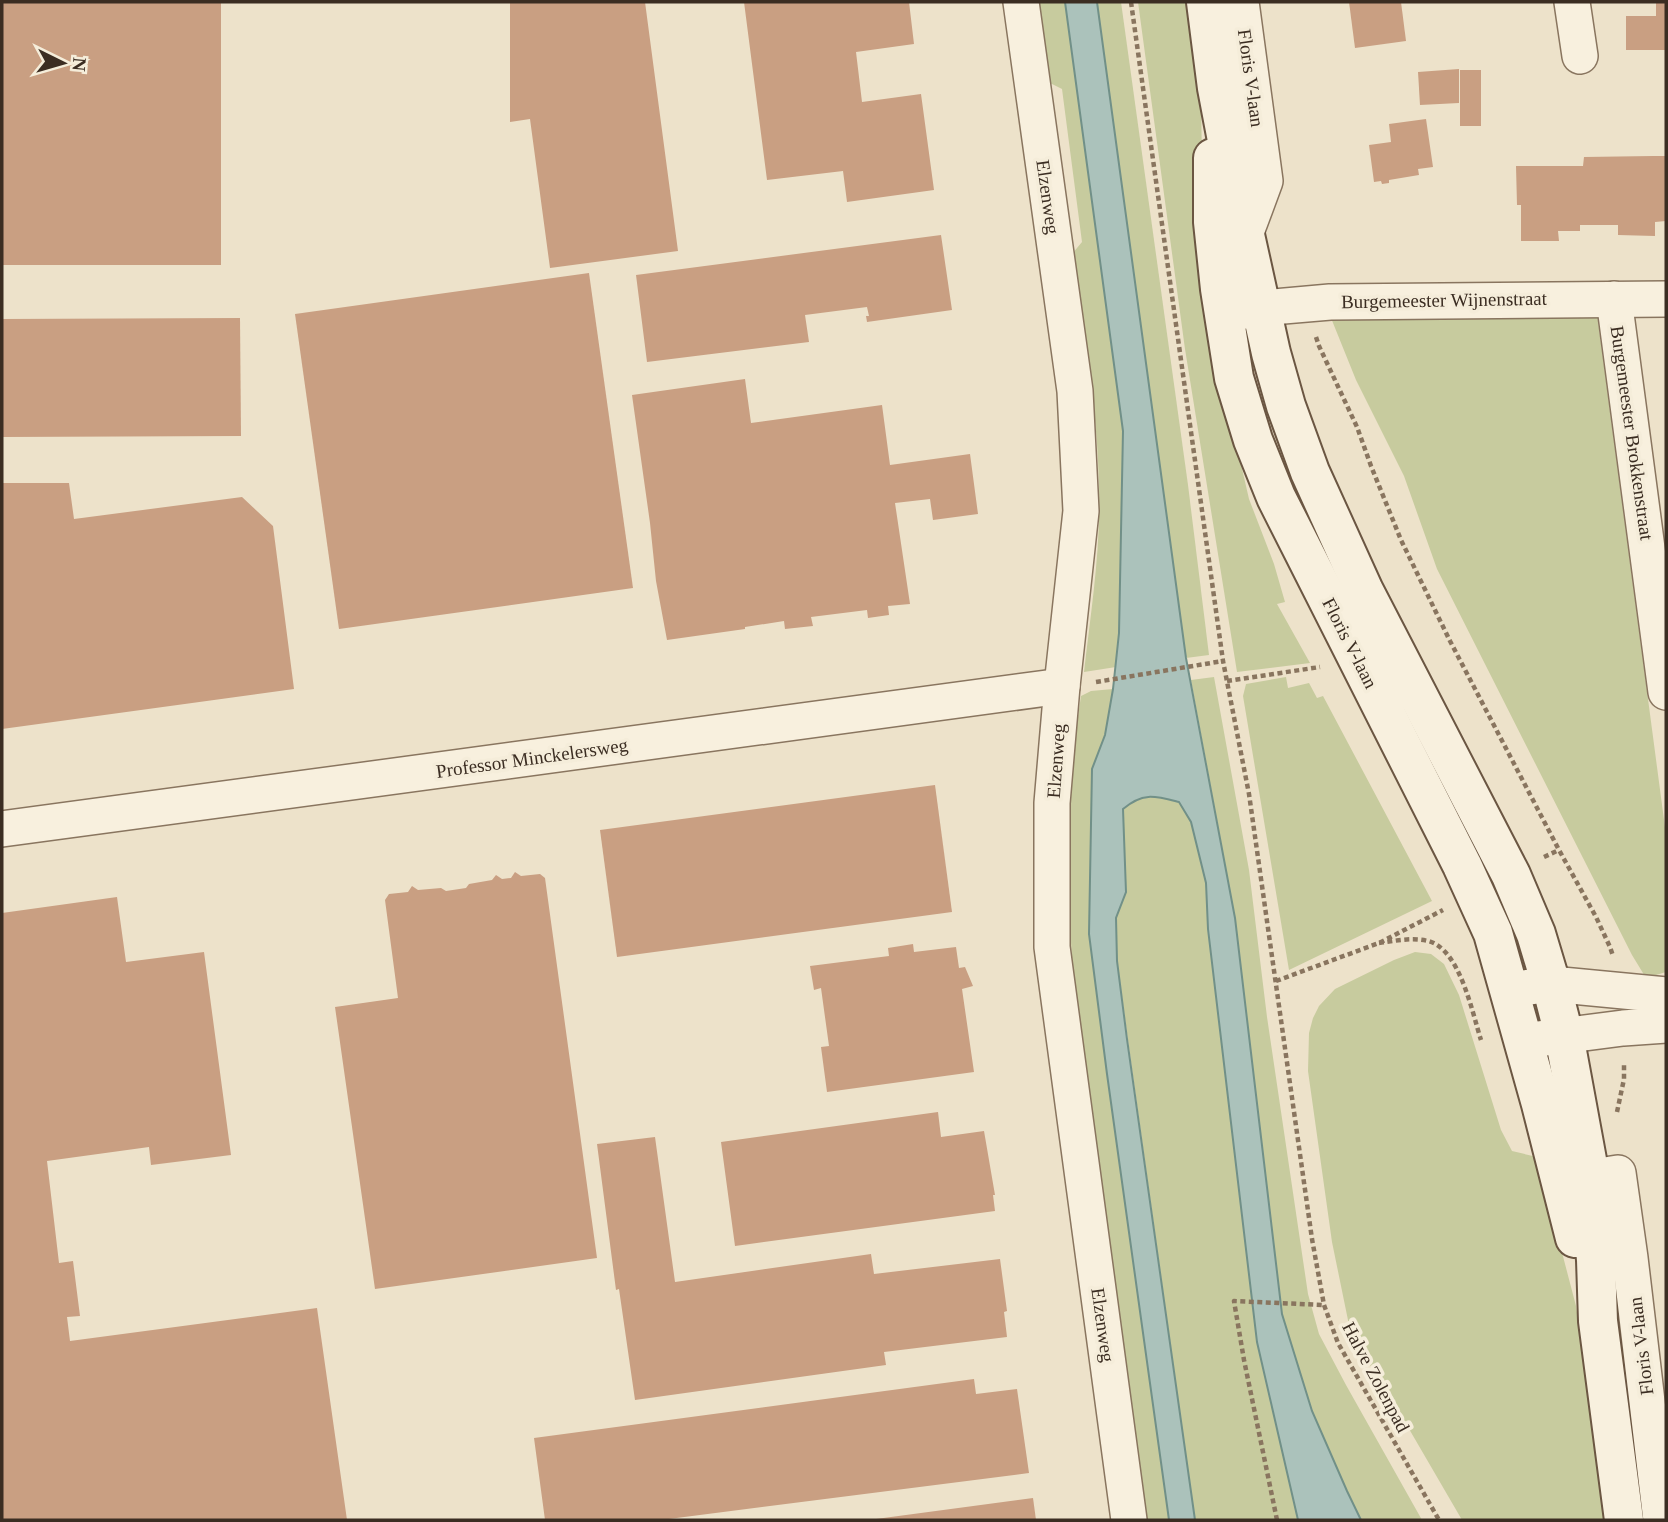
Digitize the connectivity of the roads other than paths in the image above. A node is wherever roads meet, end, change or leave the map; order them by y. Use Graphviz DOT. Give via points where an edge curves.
graph roads {
  1 [pos="1021,2"];
  2 [pos="1206,2"];
  3 [pos="1241,2"];
  4 [pos="1572,2"];
  5 [pos="1580,56"];
  6 [pos="1217,88"];
  7 [pos="1245,235"];
  8 [pos="1614,299"];
  9 [pos="1666,299"];
  10 [pos="1261,308"];
  11 [pos="1224,315"];
  12 [pos="1078,684"];
  13 [pos="1666,692"];
  14 [pos="2,829"];
  15 [pos="1551,984"];
  16 [pos="1509,990"];
  17 [pos="1666,995"];
  18 [pos="1666,1025"];
  19 [pos="1564,1035"];
  20 [pos="1523,1041"];
  21 [pos="1589,1177"];
  22 [pos="1129,1520"];
  23 [pos="1624,1520"];
  24 [pos="1661,1520"];
  1 -- 12 [label="street, Elzenweg" via="1075,391 1081,511"];
  2 -- 6 [label="street, Floris V-laan"];
  3 -- 7 [label="street, Floris V-laan" via="1265,181"];
  4 -- 5 [label="street"];
  6 -- 7 [label="street, Floris V-laan"];
  6 -- 11 [label="street, Floris V-laan" via="1213,222"];
  7 -- 10 [label="street, Floris V-laan"];
  8 -- 9 [label="street, Burgemeester Wijnenstraat"];
  8 -- 10 [label="street, Burgemeester Wijnenstraat" via="1308,303"];
  8 -- 13 [label="street, Burgemeester Brokkenstraat"];
  10 -- 11 [label="street, Burgemeester Wijnenstraat"];
  10 -- 15 [label="street, Floris V-laan" via="1286,406 1310,472 1364,591 1511,875"];
  11 -- 16 [label="street, Floris V-laan" via="1234,378 1276,497 1462,865 1493,933"];
  12 -- 14 [label="street, Professor Minckelersweg"];
  12 -- 22 [label="street, Elzenweg" via="1052,803 1052,947"];
  15 -- 16 [label="street"];
  15 -- 17 [label="street"];
  15 -- 19 [label="street, Floris V-laan"];
  16 -- 20 [label="street, Floris V-laan"];
  18 -- 19 [label="street"];
  19 -- 20 [label="street"];
  19 -- 21 [label="street, Floris V-laan"];
  20 -- 21 [label="street, Floris V-laan" via="1541,1104"];
  21 -- 23 [label="street, Floris V-laan" via="1598,1321"];
  21 -- 24 [label="street, Floris V-laan" via="1630,1258"];
}
